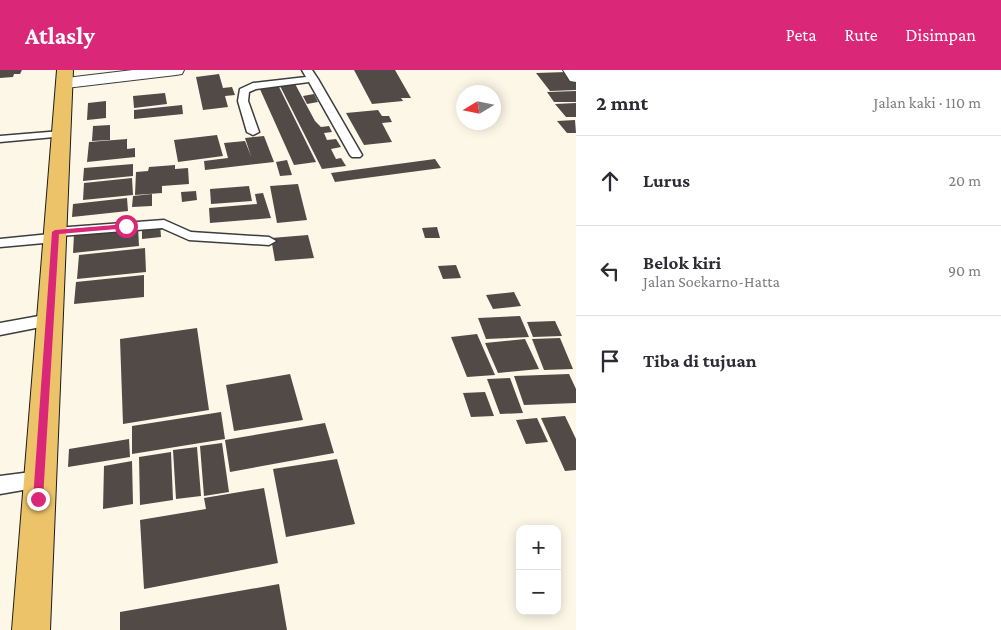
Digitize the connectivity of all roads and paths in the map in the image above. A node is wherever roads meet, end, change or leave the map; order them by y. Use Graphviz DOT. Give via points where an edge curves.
graph roads {
  1 [pos="176,70"];
  2 [pos="570,70"];
  3 [pos="310,74"];
  4 [pos="65,75"];
  5 [pos="576,78"];
  6 [pos="253,132"];
  7 [pos="61,134"];
  8 [pos="0,139"];
  9 [pos="356,155"];
  10 [pos="46,237"];
  11 [pos="270,241"];
  12 [pos="0,243"];
  13 [pos="50,320"];
  14 [pos="0,329"];
  15 [pos="18,483"];
  16 [pos="31,630"];
  1 -- 4 [label="street"];
  2 -- 5 [label="street"];
  3 -- 6 [label="lane" via="253,86 244,91 243,101"];
  3 -- 9 [label="lane"];
  4 -- 7 [label="main road"];
  7 -- 8 [label="lane"];
  7 -- 10 [label="main road"];
  10 -- 11 [label="lane" via="164,224 189,236"];
  10 -- 12 [label="lane"];
  10 -- 13 [label="main road"];
  13 -- 14 [label="lane"];
  13 -- 15 [label="main road"];
  15 -- 16 [label="main road"];
}
